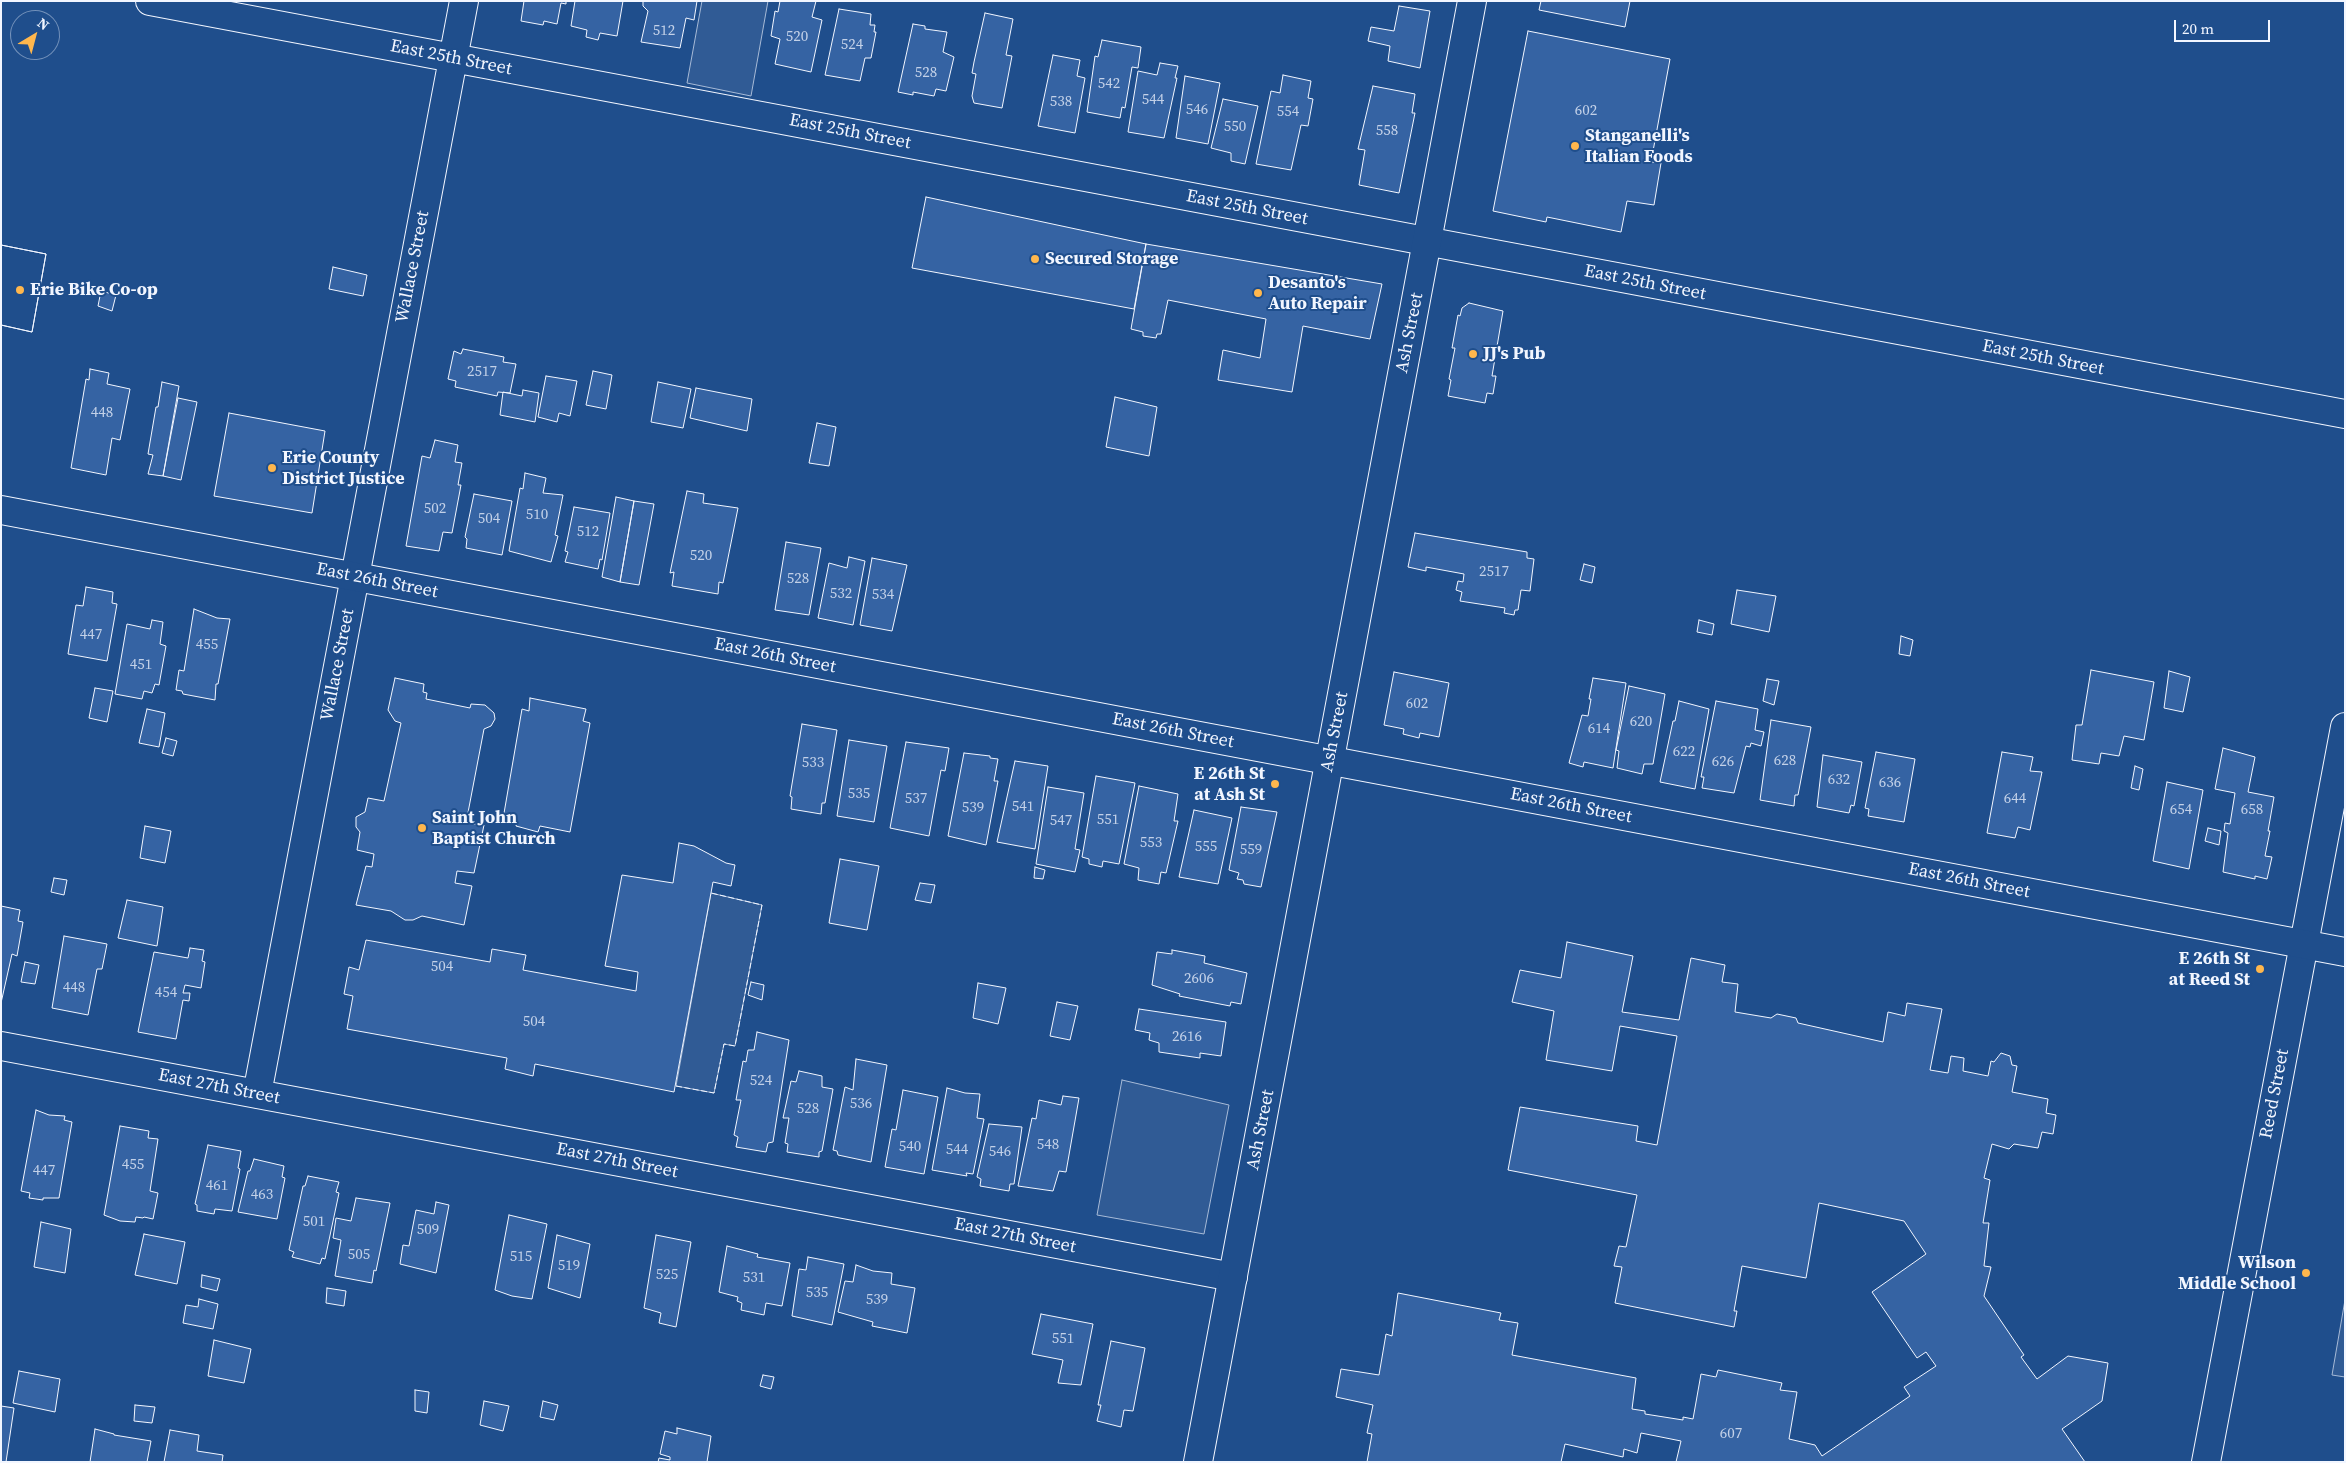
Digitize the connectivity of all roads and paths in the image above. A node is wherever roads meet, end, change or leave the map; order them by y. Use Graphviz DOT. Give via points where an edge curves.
graph roads {
  1 [pos="150,1"];
  2 [pos="464,1"];
  3 [pos="1472,1"];
  4 [pos="453,59"];
  5 [pos="1427,242"];
  6 [pos="2345,414"];
  7 [pos="1,510"];
  8 [pos="355,577"];
  9 [pos="2345,727"];
  10 [pos="1330,761"];
  11 [pos="2303,945"];
  12 [pos="2345,952"];
  13 [pos="1,1046"];
  14 [pos="257,1094"];
  15 [pos="1233,1277"];
  16 [pos="1198,1462"];
  17 [pos="2206,1462"];
  1 -- 4 [label="street, East 25th Street"];
  2 -- 4 [label="street, Wallace Street"];
  3 -- 5 [label="street, Ash Street"];
  4 -- 5 [label="street, East 25th Street"];
  4 -- 8 [label="street, Wallace Street"];
  5 -- 6 [label="street, East 25th Street"];
  5 -- 10 [label="street, Ash Street"];
  7 -- 8 [label="street, East 26th Street"];
  8 -- 10 [label="street, East 26th Street"];
  8 -- 14 [label="street, Wallace Street"];
  9 -- 11 [label="street, Reed Street"];
  10 -- 11 [label="street, East 26th Street"];
  10 -- 15 [label="street, Ash Street"];
  11 -- 12 [label="street, East 26th Street"];
  11 -- 17 [label="street, Reed Street"];
  13 -- 14 [label="street, East 27th Street"];
  14 -- 15 [label="street, East 27th Street"];
  15 -- 16 [label="street, Ash Street"];
}
